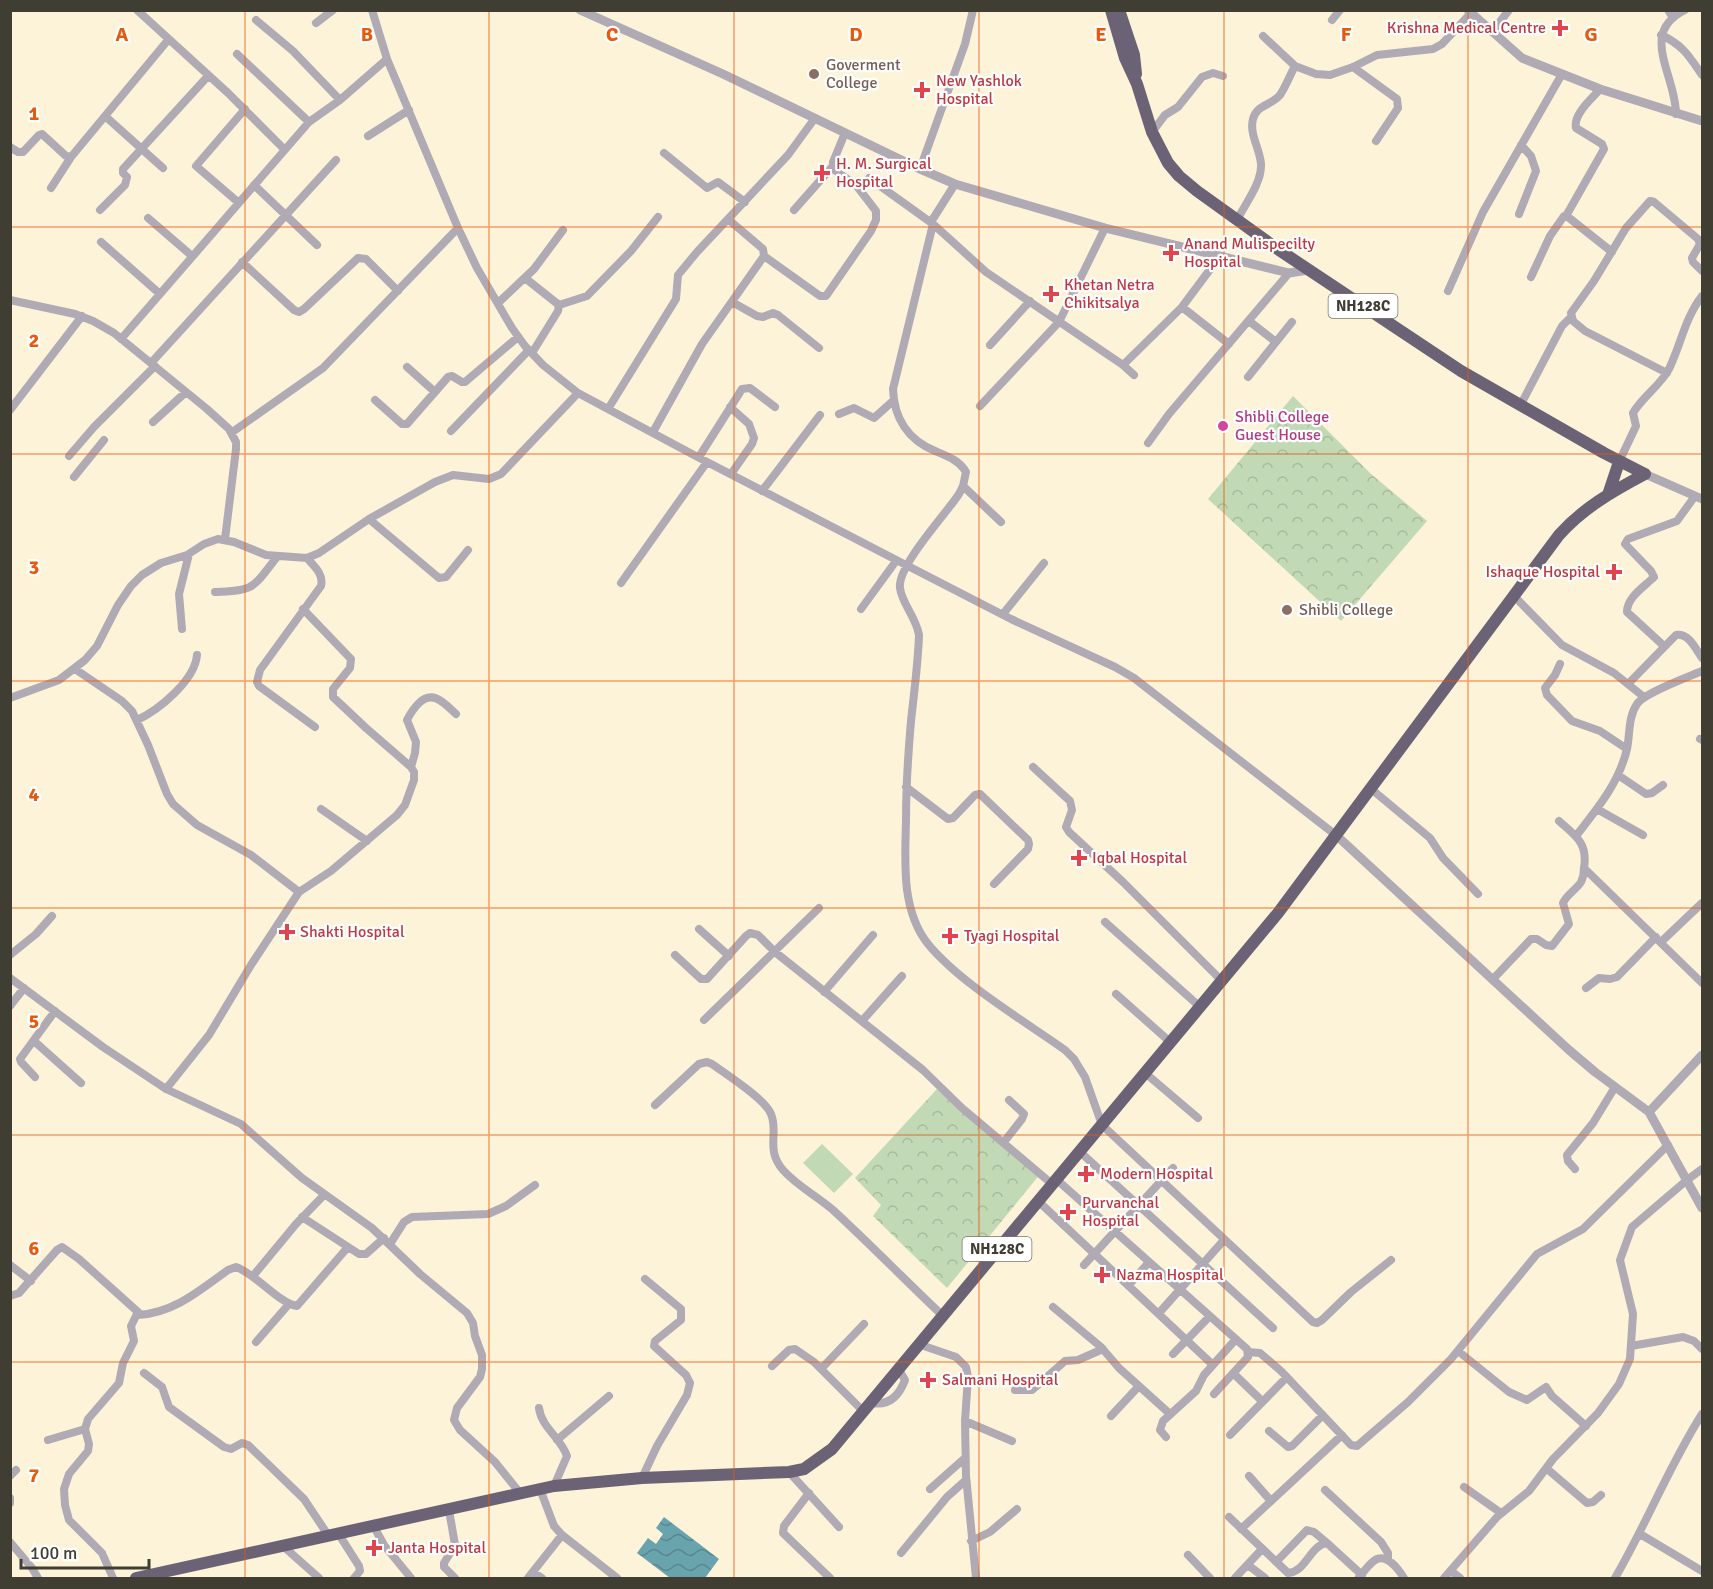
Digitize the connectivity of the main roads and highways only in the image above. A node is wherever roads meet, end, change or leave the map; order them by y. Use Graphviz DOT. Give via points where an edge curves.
graph roads {
  1 [pos="1111,10"];
  2 [pos="1119,10"];
  3 [pos="1137,84"];
  4 [pos="1619,462"];
  5 [pos="1608,495"];
  6 [pos="136,1578"];
  1 -- 3 [label="highway, NH128C"];
  2 -- 3 [label="highway, NH128C" via="1134,55"];
  3 -- 4 [label="highway, NH128C" via="1152,132 1179,176 1308,270 1461,371"];
  4 -- 5 [label="highway"];
  4 -- 5 [label="highway, NH128C" via="1645,474"];
  5 -- 6 [label="highway, NH128C" via="1574,518 1559,535 1278,913 868,1407 817,1461 789,1472 554,1486"];
}
